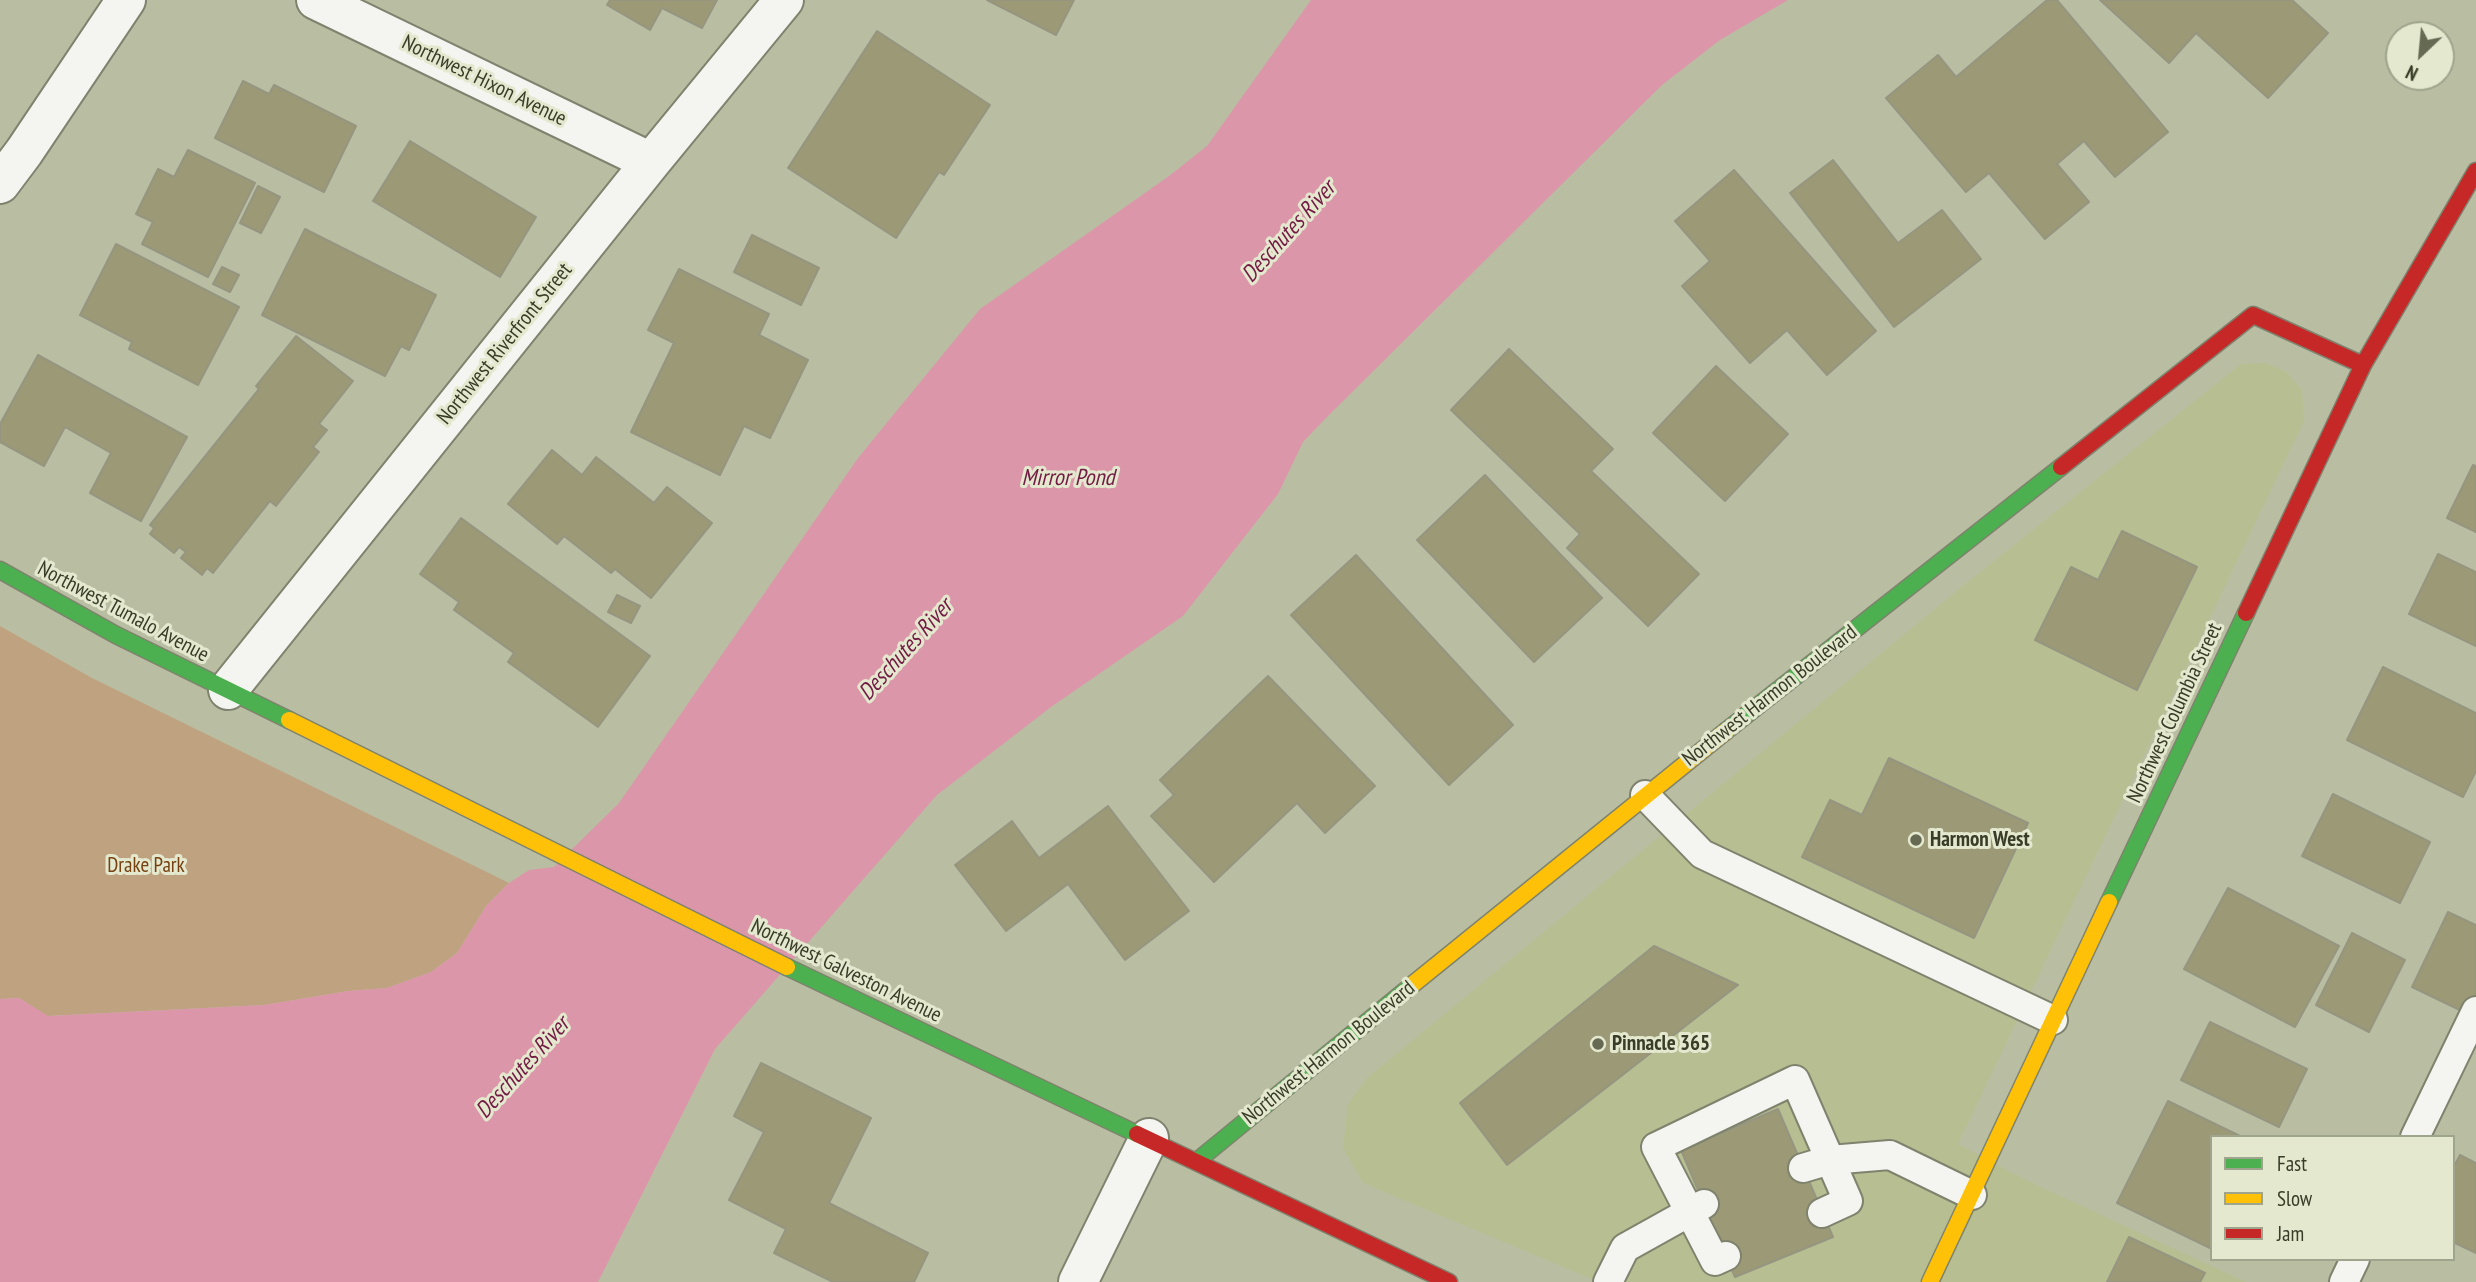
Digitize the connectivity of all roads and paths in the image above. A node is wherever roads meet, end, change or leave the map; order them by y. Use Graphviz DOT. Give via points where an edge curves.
graph roads {
  1 [pos="126,0"];
  2 [pos="316,0"];
  3 [pos="784,0"];
  4 [pos="652,162"];
  5 [pos="0,184"];
  6 [pos="2472,186"];
  7 [pos="2363,365"];
  8 [pos="0,570"];
  9 [pos="228,690"];
  10 [pos="1645,795"];
  11 [pos="2476,1011"];
  12 [pos="2053,1020"];
  13 [pos="2416,1135"];
  14 [pos="1149,1138"];
  15 [pos="1197,1161"];
  16 [pos="1817,1164"];
  17 [pos="1972,1195"];
  18 [pos="1697,1208"];
  19 [pos="1822,1213"];
  20 [pos="1726,1256"];
  21 [pos="2354,1261"];
  22 [pos="1079,1282"];
  23 [pos="1449,1282"];
  24 [pos="1608,1282"];
  25 [pos="1930,1282"];
  26 [pos="2344,1282"];
  1 -- 5 [label="street"];
  2 -- 4 [label="street, Northwest Hixon Avenue"];
  3 -- 4 [label="street, Northwest Riverfront Street"];
  4 -- 9 [label="street, Northwest Riverfront Street"];
  6 -- 7 [label="street, Northwest Columbia Street"];
  7 -- 10 [label="street, Northwest Harmon Boulevard" via="2253,315"];
  7 -- 12 [label="street, Northwest Columbia Street"];
  8 -- 9 [label="street, Northwest Tumalo Avenue"];
  9 -- 14 [label="street, Northwest Galveston Avenue" via="833,990"];
  10 -- 12 [label="lane" via="1702,854"];
  10 -- 15 [label="street, Northwest Harmon Boulevard"];
  11 -- 13 [label="lane"];
  12 -- 17 [label="street, Northwest Columbia Street"];
  14 -- 15 [label="street, Northwest Galveston Avenue"];
  14 -- 22 [label="street"];
  15 -- 23 [label="street, Northwest Galveston Avenue"];
  16 -- 17 [label="lane" via="1890,1155"];
  16 -- 18 [label="lane" via="1795,1080 1656,1147"];
  16 -- 19 [label="lane" via="1848,1202"];
  17 -- 25 [label="street, Northwest Columbia Street"];
  18 -- 20 [label="lane" via="1715,1261"];
  18 -- 24 [label="lane" via="1625,1248"];
  21 -- 26 [label="lane"];
}
